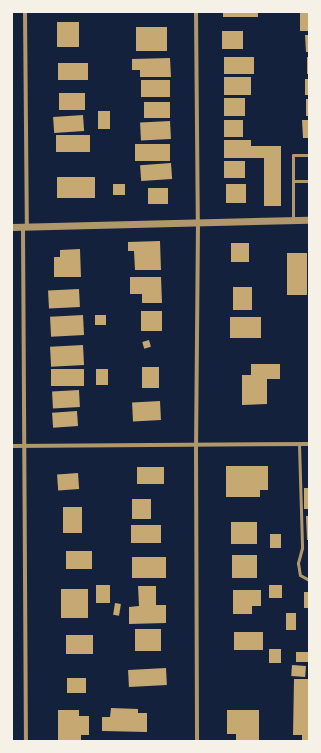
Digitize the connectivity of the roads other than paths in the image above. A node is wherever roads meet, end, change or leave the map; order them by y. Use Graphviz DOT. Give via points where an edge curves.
graph roads {
  1 [pos="24,12"];
  2 [pos="196,12"];
  3 [pos="309,155"];
  4 [pos="293,181"];
  5 [pos="309,181"];
  6 [pos="309,220"];
  7 [pos="293,221"];
  8 [pos="198,223"];
  9 [pos="12,227"];
  10 [pos="25,227"];
  11 [pos="299,444"];
  12 [pos="309,444"];
  13 [pos="12,446"];
  14 [pos="23,446"];
  15 [pos="196,446"];
  16 [pos="309,580"];
  17 [pos="26,741"];
  18 [pos="197,741"];
  1 -- 10 [label="street"];
  2 -- 8 [label="street"];
  3 -- 4 [label="lane" via="293,155"];
  4 -- 5 [label="lane"];
  4 -- 7 [label="lane"];
  6 -- 7 [label="street"];
  7 -- 8 [label="street"];
  8 -- 10 [label="street"];
  8 -- 15 [label="street"];
  9 -- 10 [label="street"];
  10 -- 14 [label="street"];
  11 -- 12 [label="street"];
  11 -- 15 [label="street"];
  11 -- 16 [label="lane" via="302,548 298,563 300,575"];
  13 -- 14 [label="street"];
  14 -- 15 [label="street"];
  14 -- 17 [label="street"];
  15 -- 18 [label="street"];
}
